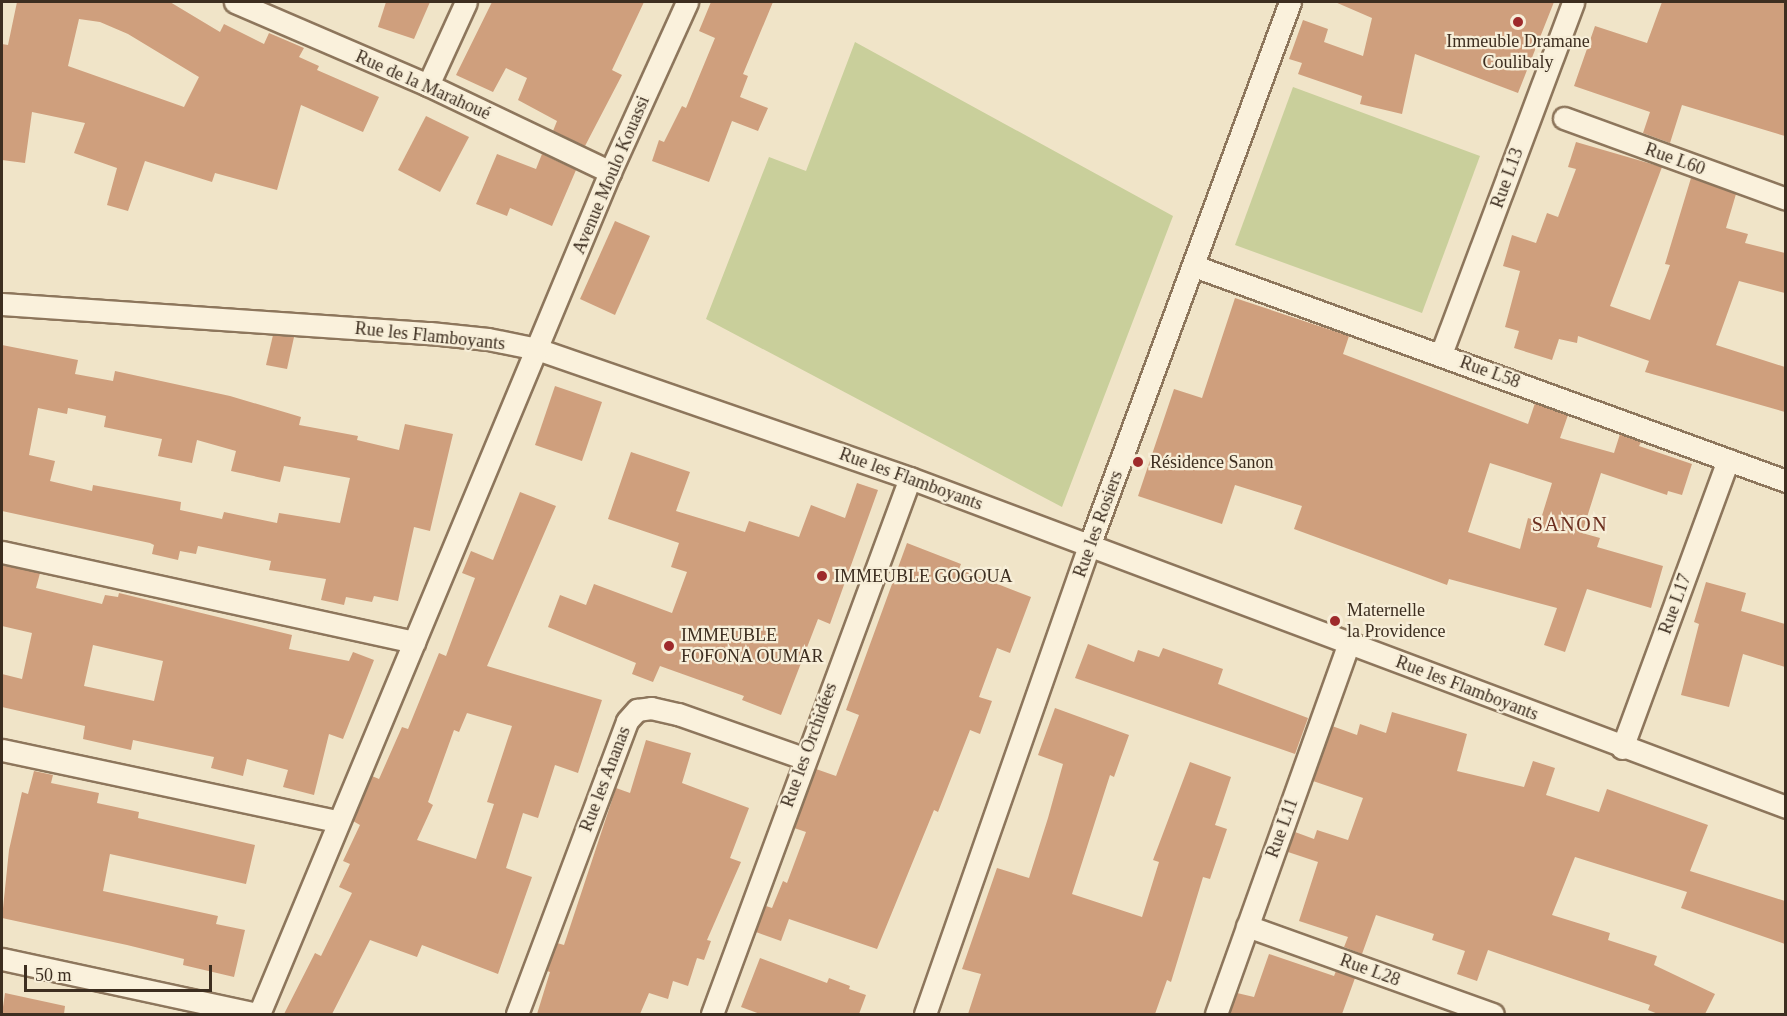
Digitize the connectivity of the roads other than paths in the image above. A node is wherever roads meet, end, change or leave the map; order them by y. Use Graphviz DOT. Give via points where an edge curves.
graph roads {
  1 [pos="240,2"];
  2 [pos="466,2"];
  3 [pos="687,2"];
  4 [pos="1290,2"];
  5 [pos="1573,2"];
  6 [pos="428,85"];
  7 [pos="1564,118"];
  8 [pos="610,172"];
  9 [pos="1785,199"];
  10 [pos="1194,266"];
  11 [pos="2,304"];
  12 [pos="537,349"];
  13 [pos="1442,354"];
  14 [pos="1728,460"];
  15 [pos="910,478"];
  16 [pos="1785,481"];
  17 [pos="1089,546"];
  18 [pos="2,552"];
  19 [pos="414,642"];
  20 [pos="1349,642"];
  21 [pos="1622,748"];
  22 [pos="2,750"];
  23 [pos="803,758"];
  24 [pos="1785,807"];
  25 [pos="337,821"];
  26 [pos="1247,926"];
  27 [pos="2,959"];
  28 [pos="258,1014"];
  29 [pos="517,1014"];
  30 [pos="712,1014"];
  31 [pos="925,1014"];
  32 [pos="1216,1014"];
  33 [pos="1493,1014"];
  1 -- 6 [label="street, Rue de la Marahoué"];
  2 -- 6 [label="street"];
  3 -- 8 [label="street, Avenue Moulo Kouassi"];
  4 -- 10 [label="street, Rue les Rosiers"];
  5 -- 13 [label="street, Rue L13"];
  6 -- 8 [label="street, Rue de la Marahoué"];
  7 -- 9 [label="street, Rue L60"];
  8 -- 12 [label="street, Avenue Moulo Kouassi"];
  10 -- 13 [label="street, Rue L58"];
  10 -- 17 [label="street, Rue les Rosiers"];
  11 -- 12 [label="street, Rue les Flamboyants" via="430,333"];
  12 -- 15 [label="street, Rue les Flamboyants"];
  12 -- 19 [label="street, Avenue Moulo Kouassi"];
  13 -- 14 [label="street, Rue L58"];
  14 -- 16 [label="street, Rue L58"];
  14 -- 21 [label="street, Rue L17"];
  15 -- 17 [label="street, Rue les Flamboyants"];
  15 -- 23 [label="street, Rue les Orchidées"];
  17 -- 20 [label="street, Rue les Flamboyants"];
  17 -- 31 [label="street, Rue les Rosiers"];
  18 -- 19 [label="street"];
  19 -- 25 [label="street, Avenue Moulo Kouassi"];
  20 -- 21 [label="street, Rue les Flamboyants"];
  20 -- 26 [label="street, Rue L11"];
  21 -- 24 [label="street, Rue les Flamboyants"];
  22 -- 25 [label="street"];
  23 -- 29 [label="street, Rue les Ananas" via="678,714 651,708 637,710 622,734"];
  23 -- 30 [label="street, Rue les Orchidées"];
  25 -- 28 [label="street, Avenue Moulo Kouassi"];
  26 -- 32 [label="street, Rue L11"];
  26 -- 33 [label="street, Rue L28"];
  27 -- 28 [label="street"];
}
